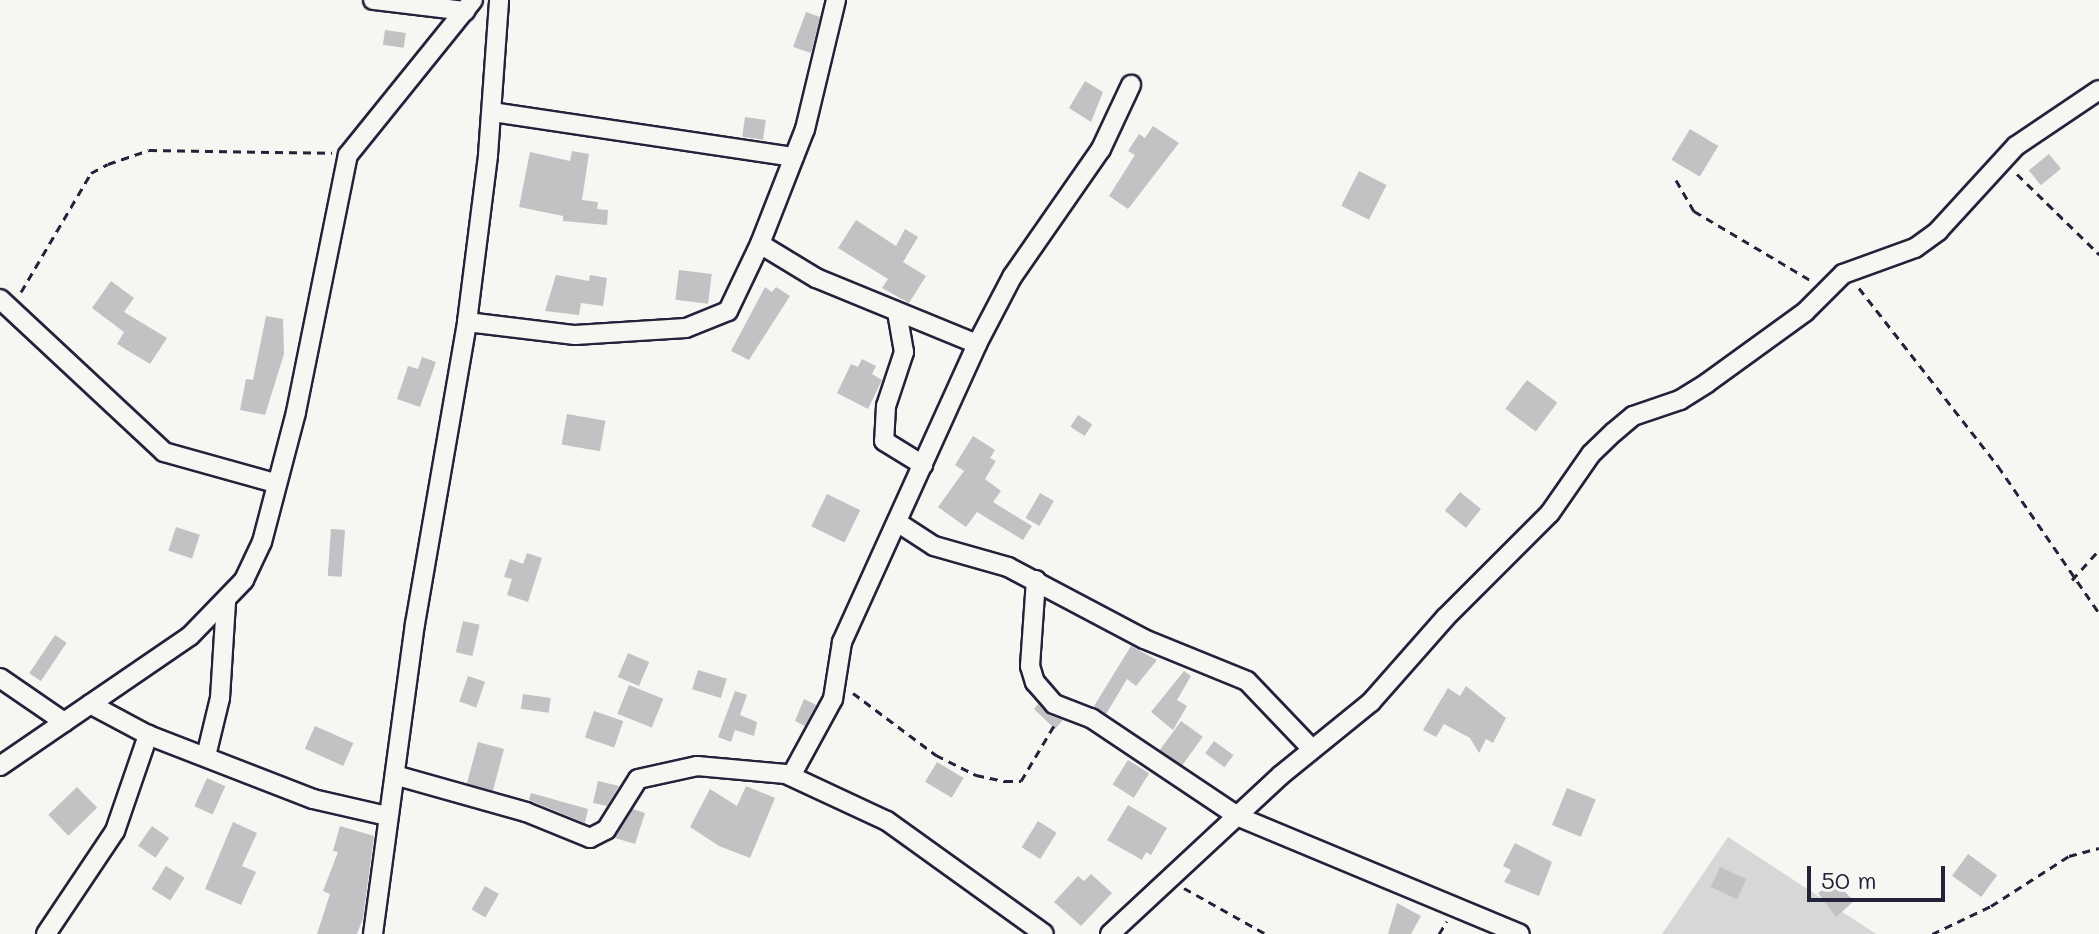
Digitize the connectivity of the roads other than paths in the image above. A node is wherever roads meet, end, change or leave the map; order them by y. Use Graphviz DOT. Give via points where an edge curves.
graph roads {
  1 [pos="373,0"];
  2 [pos="499,0"];
  3 [pos="836,0"];
  4 [pos="469,5"];
  5 [pos="1131,85"];
  6 [pos="2099,90"];
  7 [pos="492,112"];
  8 [pos="794,157"];
  9 [pos="760,244"];
  10 [pos="5,304"];
  11 [pos="897,312"];
  12 [pos="467,322"];
  13 [pos="977,344"];
  14 [pos="923,465"];
  15 [pos="275,483"];
  16 [pos="897,522"];
  17 [pos="1036,580"];
  18 [pos="226,602"];
  19 [pos="0,678"];
  20 [pos="90,704"];
  21 [pos="64,722"];
  22 [pos="148,735"];
  23 [pos="1312,749"];
  24 [pos="206,756"];
  25 [pos="0,766"];
  26 [pos="398,776"];
  27 [pos="791,776"];
  28 [pos="387,816"];
  29 [pos="1239,817"];
  30 [pos="46,934"];
  31 [pos="373,934"];
  32 [pos="1044,934"];
  33 [pos="1110,934"];
  34 [pos="1520,934"];
  1 -- 4 [label="street"];
  2 -- 7 [label="street"];
  3 -- 8 [label="street"];
  4 -- 15 [label="street" via="348,155 326,249 313,341"];
  5 -- 13 [label="street" via="1086,173 1012,277"];
  6 -- 23 [label="street" via="2003,160 1938,231 1915,248 1843,274 1805,312 1707,383 1680,400 1633,416 1591,454 1550,513 1445,618 1371,702"];
  7 -- 8 [label="street"];
  7 -- 12 [label="street"];
  8 -- 9 [label="street"];
  9 -- 11 [label="street" via="816,278"];
  9 -- 12 [label="street" via="728,311 686,328 575,335"];
  10 -- 15 [label="street" via="164,452"];
  11 -- 13 [label="street"];
  11 -- 14 [label="street" via="904,352 886,406 884,441"];
  12 -- 26 [label="street" via="415,624"];
  13 -- 14 [label="street"];
  14 -- 16 [label="street"];
  15 -- 18 [label="street" via="262,542"];
  16 -- 17 [label="street" via="934,546"];
  16 -- 27 [label="street" via="842,642 839,677 813,741"];
  17 -- 23 [label="street" via="1144,639 1247,681"];
  17 -- 29 [label="street" via="1030,666 1043,694 1091,718"];
  18 -- 20 [label="street" via="190,636"];
  18 -- 24 [label="street" via="220,698"];
  19 -- 21 [label="street"];
  20 -- 21 [label="street"];
  20 -- 22 [label="street"];
  21 -- 25 [label="street"];
  22 -- 24 [label="street"];
  22 -- 30 [label="street" via="115,831"];
  23 -- 29 [label="street"];
  24 -- 28 [label="street" via="313,799"];
  26 -- 27 [label="street" via="526,812 590,838 606,830 638,779 665,770 697,766"];
  26 -- 28 [label="street"];
  27 -- 32 [label="street" via="887,821"];
  28 -- 31 [label="street"];
  29 -- 33 [label="street"];
  29 -- 34 [label="street"];
}
